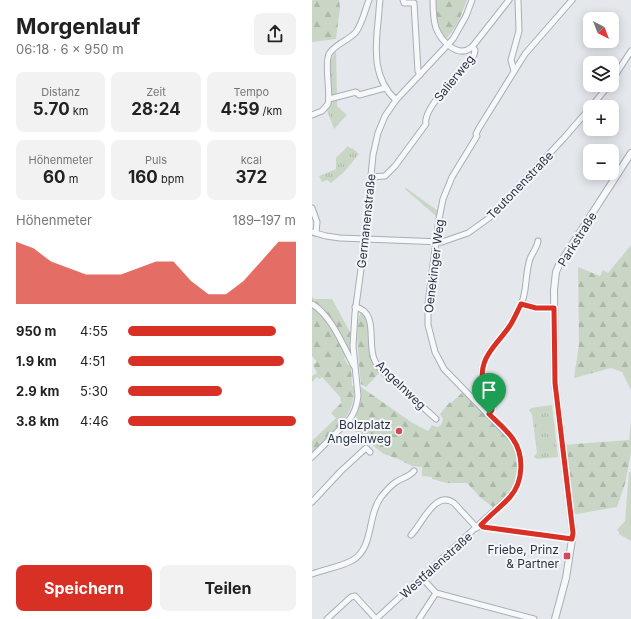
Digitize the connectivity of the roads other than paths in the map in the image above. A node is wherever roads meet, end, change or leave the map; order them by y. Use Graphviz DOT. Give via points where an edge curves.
graph roads {
  1 [pos="369,0"];
  2 [pos="380,0"];
  3 [pos="403,0"];
  4 [pos="433,0"];
  5 [pos="472,0"];
  6 [pos="509,0"];
  7 [pos="518,0"];
  8 [pos="572,0"];
  9 [pos="449,45"];
  10 [pos="472,47"];
  11 [pos="631,51"];
  12 [pos="619,69"];
  13 [pos="514,71"];
  14 [pos="420,75"];
  15 [pos="385,88"];
  16 [pos="603,92"];
  17 [pos="329,99"];
  18 [pos="396,100"];
  19 [pos="596,100"];
  20 [pos="312,115"];
  21 [pos="583,115"];
  22 [pos="631,154"];
  23 [pos="371,177"];
  24 [pos="312,208"];
  25 [pos="314,232"];
  26 [pos="365,240"];
  27 [pos="538,241"];
  28 [pos="437,242"];
  29 [pos="312,304"];
  30 [pos="521,304"];
  31 [pos="355,307"];
  32 [pos="554,308"];
  33 [pos="355,369"];
  34 [pos="489,414"];
  35 [pos="436,419"];
  36 [pos="370,452"];
  37 [pos="312,457"];
  38 [pos="414,471"];
  39 [pos="312,502"];
  40 [pos="479,526"];
  41 [pos="411,535"];
  42 [pos="572,539"];
  43 [pos="312,574"];
  44 [pos="422,578"];
  45 [pos="436,593"];
  46 [pos="327,619"];
  47 [pos="376,619"];
  48 [pos="419,619"];
  49 [pos="534,619"];
  50 [pos="555,619"];
  1 -- 17 [label="street" via="357,30 328,56"];
  2 -- 15 [label="street" via="376,55"];
  3 -- 14 [label="street" via="404,3 414,3"];
  4 -- 9 [label="street" via="436,28"];
  5 -- 9 [label="street, Germanenstraße" via="458,32"];
  6 -- 10 [label="street"];
  7 -- 13 [label="street" via="519,31 511,60"];
  8 -- 13 [label="street, Oenekinger Weg" via="533,44"];
  9 -- 10 [label="street" via="460,52"];
  9 -- 14 [label="street, Germanenstraße"];
  10 -- 23 [label="street, Salierweg" via="475,50 474,55 433,102 425,118 426,124 402,157 385,176"];
  11 -- 12 [label="street"];
  13 -- 28 [label="street, Oenekinger Weg" via="452,177 443,199"];
  14 -- 18 [label="street, Germanenstraße"];
  15 -- 17 [label="street"];
  15 -- 18 [label="street"];
  16 -- 19 [label="street, Teutonenstraße"];
  17 -- 20 [label="street" via="324,109"];
  18 -- 23 [label="street, Germanenstraße" via="378,133"];
  21 -- 28 [label="street, Teutonenstraße" via="489,218 468,233"];
  22 -- 32 [label="street, Parkstraße" via="558,268 555,277"];
  23 -- 26 [label="street, Germanenstraße"];
  24 -- 25 [label="street" via="317,222"];
  25 -- 26 [label="street, Teutonenstraße" via="332,238"];
  26 -- 28 [label="street, Teutonenstraße"];
  26 -- 31 [label="street, Germanenstraße"];
  27 -- 30 [label="street" via="526,273"];
  28 -- 34 [label="street, Oenekinger Weg" via="428,305 432,345 444,369"];
  29 -- 33 [label="street" via="326,316"];
  30 -- 32 [label="street" via="536,308"];
  30 -- 34 [label="street" via="510,326 490,350 484,363 482,382 492,408"];
  31 -- 33 [label="street, Germanenstraße"];
  31 -- 35 [label="street, Angelnweg" via="365,312 369,319 372,352 377,365"];
  32 -- 42 [label="street, Parkstraße" via="555,383"];
  33 -- 37 [label="street, Germanenstraße" via="358,396 353,415"];
  34 -- 40 [label="street, Oenekinger Weg" via="513,440 520,455 521,468 512,494"];
  36 -- 39 [label="street" via="366,448 340,471"];
  38 -- 43 [label="street" via="392,485 380,499 373,512 366,544 359,554 346,563"];
  40 -- 41 [label="street" via="455,503 445,499 425,515"];
  40 -- 42 [label="street, Westfalenstraße"];
  40 -- 44 [label="street, Westfalenstraße"];
  42 -- 50 [label="street, Parkstraße" via="566,578"];
  44 -- 45 [label="street"];
  44 -- 47 [label="street, Westfalenstraße"];
  45 -- 48 [label="street"];
  45 -- 49 [label="street"];
  46 -- 47 [label="street" via="353,596 357,597"];
}
